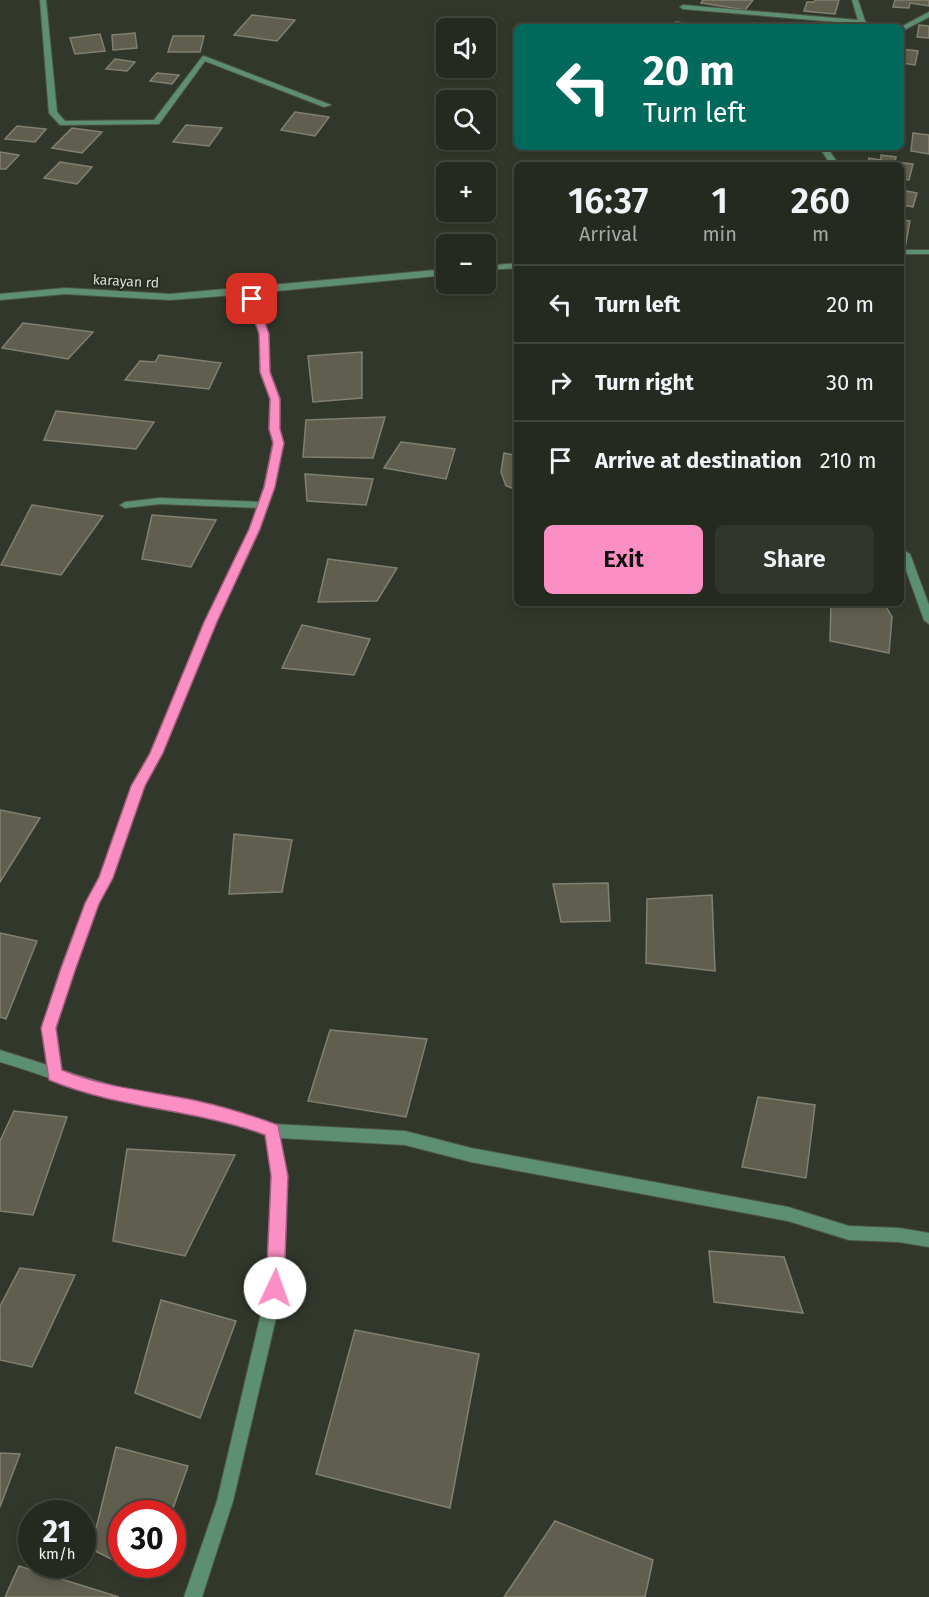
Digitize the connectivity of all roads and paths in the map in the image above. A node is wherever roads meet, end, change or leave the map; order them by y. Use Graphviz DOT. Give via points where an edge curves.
graph roads {
  1 [pos="43,0"];
  2 [pos="855,0"];
  3 [pos="683,7"];
  4 [pos="929,14"];
  5 [pos="862,22"];
  6 [pos="866,24"];
  7 [pos="904,28"];
  8 [pos="327,105"];
  9 [pos="904,252"];
  10 [pos="929,252"];
  11 [pos="514,265"];
  12 [pos="496,267"];
  13 [pos="436,273"];
  14 [pos="252,295"];
  15 [pos="0,297"];
  16 [pos="262,505"];
  17 [pos="125,506"];
  18 [pos="905,554"];
  19 [pos="929,620"];
  20 [pos="0,1056"];
  21 [pos="55,1075"];
  22 [pos="272,1131"];
  23 [pos="929,1240"];
  24 [pos="194,1597"];
  1 -- 8 [label="street" via="53,113 63,123 156,122 204,58"];
  2 -- 5 [label="street"];
  3 -- 5 [label="street"];
  4 -- 7 [label="street"];
  5 -- 6 [label="street"];
  9 -- 10 [label="street"];
  11 -- 12 [label="street"];
  13 -- 14 [label="street, karayan rd"];
  14 -- 15 [label="street, karayan rd" via="170,297 65,291"];
  14 -- 16 [label="street" via="264,334 265,372 275,399 274,429 278,443"];
  16 -- 17 [label="street" via="160,501"];
  16 -- 21 [label="street" via="255,529 138,786 106,878 92,903 64,979 49,1028"];
  18 -- 19 [label="street"];
  20 -- 21 [label="street"];
  21 -- 22 [label="street" via="127,1096 242,1119"];
  22 -- 23 [label="street" via="405,1138 471,1155 788,1214 849,1233"];
  22 -- 24 [label="street" via="279,1176 275,1288 225,1501"];
}
